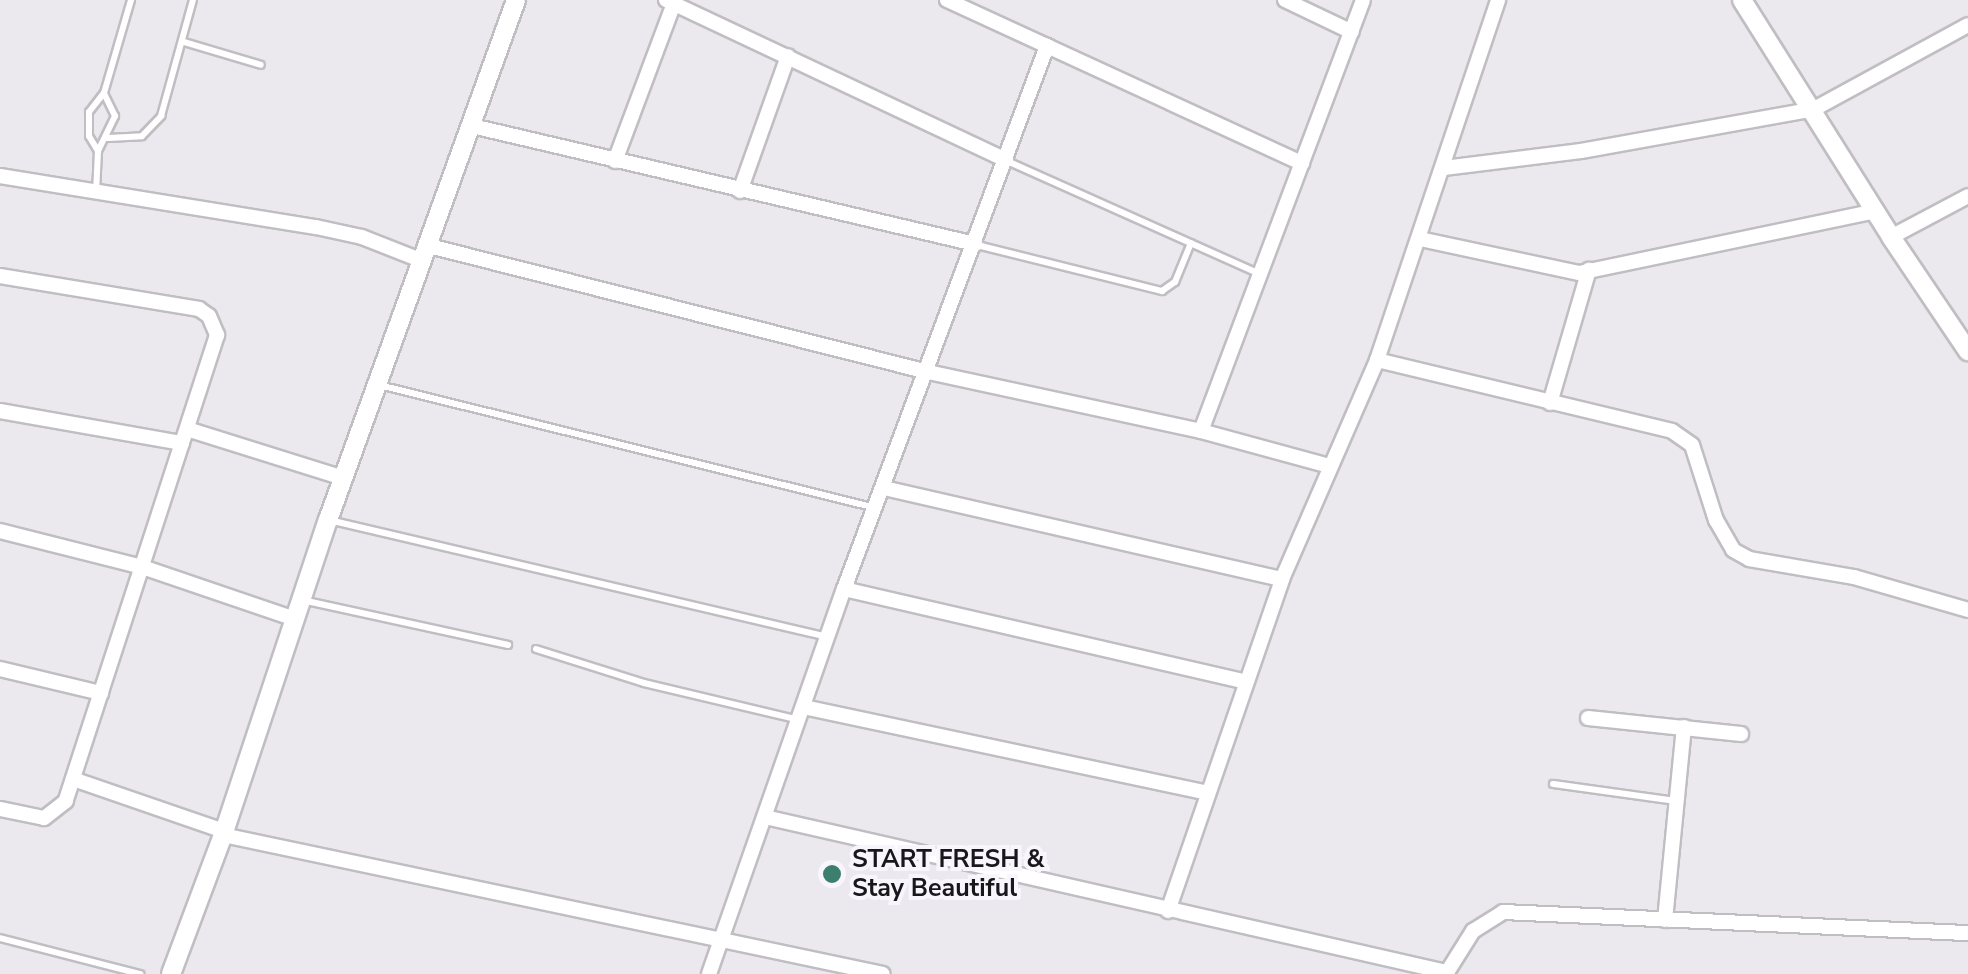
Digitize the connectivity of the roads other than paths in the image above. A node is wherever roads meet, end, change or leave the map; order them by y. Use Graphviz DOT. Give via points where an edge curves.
graph roads {
  1 [pos="132,0"];
  2 [pos="193,0"];
  3 [pos="516,0"];
  4 [pos="946,0"];
  5 [pos="1285,0"];
  6 [pos="1364,0"];
  7 [pos="1498,0"];
  8 [pos="1742,0"];
  9 [pos="670,2"];
  10 [pos="1968,25"];
  11 [pos="1352,32"];
  12 [pos="184,42"];
  13 [pos="1047,46"];
  14 [pos="788,56"];
  15 [pos="262,65"];
  16 [pos="104,93"];
  17 [pos="1814,110"];
  18 [pos="472,126"];
  19 [pos="108,138"];
  20 [pos="98,152"];
  21 [pos="1006,160"];
  22 [pos="615,161"];
  23 [pos="1302,162"];
  24 [pos="1444,168"];
  25 [pos="0,176"];
  26 [pos="740,191"];
  27 [pos="96,194"];
  28 [pos="1968,196"];
  29 [pos="1878,210"];
  30 [pos="1890,237"];
  31 [pos="1420,239"];
  32 [pos="1190,243"];
  33 [pos="975,244"];
  34 [pos="426,254"];
  35 [pos="1589,270"];
  36 [pos="1260,274"];
  37 [pos="0,276"];
  38 [pos="1968,351"];
  39 [pos="1377,360"];
  40 [pos="928,372"];
  41 [pos="378,385"];
  42 [pos="1550,403"];
  43 [pos="0,410"];
  44 [pos="1201,431"];
  45 [pos="185,436"];
  46 [pos="1330,466"];
  47 [pos="343,478"];
  48 [pos="884,488"];
  49 [pos="876,508"];
  50 [pos="328,520"];
  51 [pos="0,532"];
  52 [pos="142,567"];
  53 [pos="1282,578"];
  54 [pos="844,589"];
  55 [pos="301,600"];
  56 [pos="1968,610"];
  57 [pos="295,619"];
  58 [pos="829,637"];
  59 [pos="508,645"];
  60 [pos="536,649"];
  61 [pos="0,669"];
  62 [pos="1246,682"];
  63 [pos="101,693"];
  64 [pos="802,713"];
  65 [pos="1588,718"];
  66 [pos="1684,728"];
  67 [pos="1741,734"];
  68 [pos="73,779"];
  69 [pos="1553,784"];
  70 [pos="1208,793"];
  71 [pos="1676,801"];
  72 [pos="0,809"];
  73 [pos="765,818"];
  74 [pos="223,833"];
  75 [pos="1168,911"];
  76 [pos="1665,920"];
  77 [pos="1968,934"];
  78 [pos="722,937"];
  79 [pos="0,938"];
  80 [pos="177,973"];
  81 [pos="1446,973"];
  82 [pos="140,974"];
  83 [pos="709,974"];
  84 [pos="882,974"];
  1 -- 16 [label="lane"];
  2 -- 12 [label="lane"];
  3 -- 18 [label="street"];
  4 -- 13 [label="street"];
  5 -- 11 [label="street"];
  6 -- 11 [label="street"];
  7 -- 24 [label="street"];
  8 -- 17 [label="street"];
  9 -- 14 [label="street"];
  9 -- 22 [label="street"];
  10 -- 17 [label="street"];
  11 -- 23 [label="street"];
  12 -- 15 [label="lane"];
  12 -- 19 [label="lane" via="161,116 142,136"];
  13 -- 21 [label="street"];
  13 -- 23 [label="street"];
  14 -- 21 [label="street"];
  14 -- 26 [label="street"];
  16 -- 19 [label="lane" via="115,116"];
  16 -- 20 [label="lane" via="89,112"];
  17 -- 24 [label="street"];
  17 -- 29 [label="street"];
  18 -- 22 [label="street"];
  18 -- 34 [label="street"];
  19 -- 20 [label="lane"];
  20 -- 27 [label="lane"];
  21 -- 32 [label="lane"];
  21 -- 33 [label="street"];
  22 -- 26 [label="street"];
  23 -- 36 [label="street"];
  24 -- 31 [label="street"];
  25 -- 27 [label="street"];
  26 -- 33 [label="street"];
  27 -- 34 [label="street" via="316,227"];
  28 -- 30 [label="street"];
  29 -- 30 [label="street"];
  29 -- 35 [label="street"];
  30 -- 38 [label="street"];
  31 -- 35 [label="street"];
  31 -- 39 [label="street"];
  32 -- 33 [label="lane" via="1175,282 1162,290"];
  32 -- 36 [label="lane"];
  33 -- 40 [label="street"];
  34 -- 40 [label="street"];
  34 -- 41 [label="street"];
  35 -- 42 [label="street"];
  36 -- 44 [label="street"];
  37 -- 45 [label="street" via="209,316 217,335"];
  39 -- 42 [label="street"];
  39 -- 46 [label="street"];
  40 -- 44 [label="street"];
  40 -- 48 [label="street"];
  41 -- 47 [label="street"];
  41 -- 49 [label="lane"];
  42 -- 56 [label="street" via="1683,437 1699,460 1724,538 1749,559 1854,577"];
  43 -- 45 [label="street"];
  44 -- 46 [label="street"];
  45 -- 47 [label="street"];
  45 -- 52 [label="street"];
  46 -- 53 [label="street"];
  47 -- 50 [label="street"];
  48 -- 49 [label="street"];
  48 -- 53 [label="street"];
  49 -- 54 [label="street"];
  50 -- 55 [label="street"];
  50 -- 58 [label="lane"];
  51 -- 52 [label="street"];
  52 -- 57 [label="street"];
  52 -- 63 [label="street"];
  53 -- 62 [label="street"];
  54 -- 58 [label="street"];
  54 -- 62 [label="street"];
  55 -- 57 [label="street"];
  55 -- 59 [label="lane"];
  57 -- 74 [label="street"];
  58 -- 64 [label="street"];
  60 -- 64 [label="lane" via="644,683"];
  61 -- 63 [label="street"];
  62 -- 70 [label="street"];
  63 -- 68 [label="street"];
  64 -- 70 [label="street"];
  64 -- 73 [label="street"];
  65 -- 66 [label="street"];
  66 -- 67 [label="street"];
  66 -- 71 [label="street"];
  68 -- 72 [label="street" via="54,814 34,818"];
  68 -- 74 [label="street"];
  69 -- 71 [label="lane"];
  70 -- 75 [label="street"];
  71 -- 76 [label="street"];
  73 -- 75 [label="street"];
  73 -- 78 [label="street"];
  74 -- 78 [label="street"];
  74 -- 80 [label="street"];
  75 -- 81 [label="street"];
  76 -- 77 [label="street"];
  76 -- 81 [label="street" via="1503,912 1473,932"];
  78 -- 83 [label="street"];
  78 -- 84 [label="street"];
  79 -- 82 [label="lane"];
}
